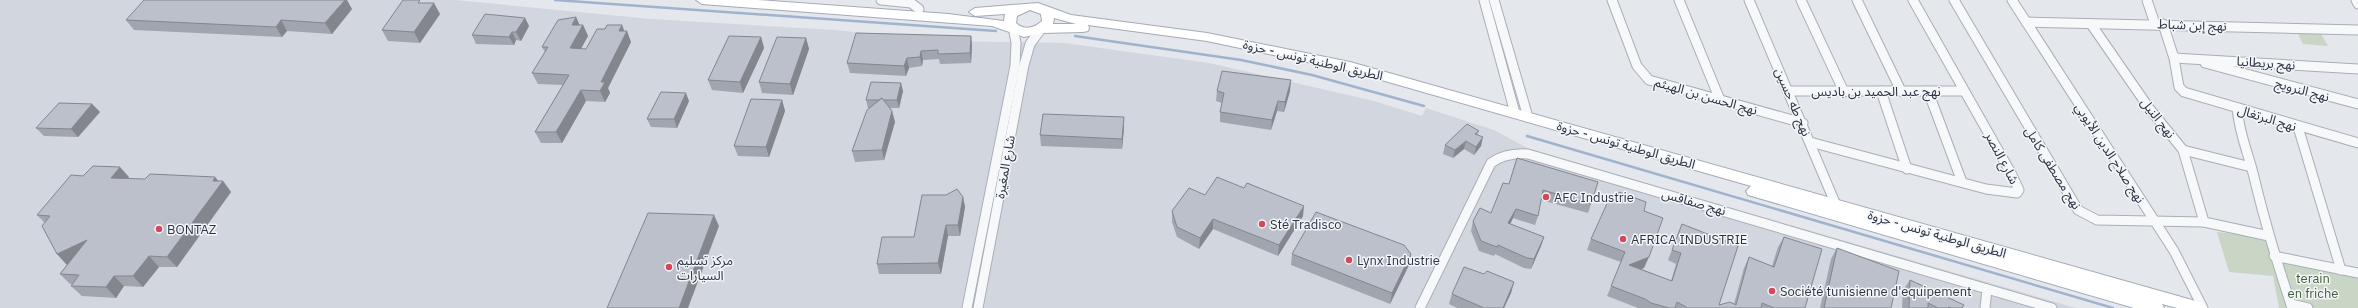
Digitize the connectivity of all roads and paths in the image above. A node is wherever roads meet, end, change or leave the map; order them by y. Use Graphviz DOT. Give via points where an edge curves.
graph roads {
  1 [pos="702,0"];
  2 [pos="800,0"];
  3 [pos="881,0"];
  4 [pos="892,0"];
  5 [pos="1484,0"];
  6 [pos="1494,0"];
  7 [pos="1612,0"];
  8 [pos="1679,0"];
  9 [pos="1749,0"];
  10 [pos="1801,0"];
  11 [pos="1857,0"];
  12 [pos="1913,0"];
  13 [pos="1954,0"];
  14 [pos="2012,0"];
  15 [pos="2148,0"];
  16 [pos="2356,0"];
  17 [pos="2358,4"];
  18 [pos="919,9"];
  19 [pos="1018,9"];
  20 [pos="1047,12"];
  21 [pos="2026,22"];
  22 [pos="2092,24"];
  23 [pos="2159,24"];
  24 [pos="1012,27"];
  25 [pos="1041,29"];
  26 [pos="2358,30"];
  27 [pos="2174,58"];
  28 [pos="2200,61"];
  29 [pos="2358,69"];
  30 [pos="1789,91"];
  31 [pos="1881,91"];
  32 [pos="1901,91"];
  33 [pos="1928,91"];
  34 [pos="1964,91"];
  35 [pos="1844,92"];
  36 [pos="1720,100"];
  37 [pos="2358,104"];
  38 [pos="2237,108"];
  39 [pos="1521,115"];
  40 [pos="1802,123"];
  41 [pos="2298,127"];
  42 [pos="1810,142"];
  43 [pos="2358,143"];
  44 [pos="2183,150"];
  45 [pos="2251,167"];
  46 [pos="1907,168"];
  47 [pos="1962,182"];
  48 [pos="1836,205"];
  49 [pos="2156,222"];
  50 [pos="2204,222"];
  51 [pos="2269,236"];
  52 [pos="2274,256"];
  53 [pos="2341,270"];
  54 [pos="2358,273"];
  55 [pos="1987,290"];
  56 [pos="2291,306"];
  57 [pos="967,308"];
  58 [pos="978,308"];
  59 [pos="1420,308"];
  60 [pos="1984,308"];
  61 [pos="2052,308"];
  62 [pos="2156,308"];
  63 [pos="2199,308"];
  64 [pos="2203,308"];
  65 [pos="2308,308"];
  1 -- 24 [label="main road" via="962,19"];
  2 -- 18 [label="main road"];
  3 -- 4 [label="street"];
  4 -- 18 [label="street" via="911,3"];
  5 -- 39 [label="street"];
  6 -- 39 [label="street"];
  7 -- 36 [label="street, نهج الحسن بن الهيثم" via="1637,66 1649,80"];
  8 -- 36 [label="street"];
  9 -- 30 [label="street, نهج طه حسين"];
  10 -- 35 [label="street"];
  11 -- 32 [label="street"];
  12 -- 34 [label="street, شارع النصر"];
  13 -- 49 [label="street, نهج مصطفى كامل" via="2078,210 2097,220"];
  14 -- 21 [label="street, نهج صلاح الدين الأيوبي"];
  15 -- 23 [label="street"];
  16 -- 17 [label="street"];
  18 -- 19 [label="main road" via="975,12"];
  19 -- 20 [label="main road" via="1034,6"];
  19 -- 24 [label="main road" via="1010,17"];
  20 -- 25 [label="main road" via="1049,21"];
  20 -- 39 [label="main road, الطريق الوطنية تونس - حزوة" via="1071,19 1207,37 1278,50 1350,67"];
  21 -- 22 [label="street, نهج إبن شباط"];
  21 -- 49 [label="street, نهج صلاح الدين الأيوبي"];
  22 -- 23 [label="street, نهج إبن شباط"];
  22 -- 44 [label="street, نهج النيل" via="2149,108"];
  23 -- 26 [label="street, نهج إبن شباط"];
  23 -- 27 [label="street"];
  24 -- 25 [label="main road" via="1026,32"];
  24 -- 57 [label="street, شارع المغيرة" via="1016,43 1015,66"];
  25 -- 58 [label="street, شارع المغيرة" via="1030,44 1024,65"];
  25 -- 62 [label="main road, الطريق الوطنية تونس - حزوة" via="1082,28 1172,39 1242,51 1337,73 1446,102"];
  27 -- 28 [label="street, نهج بريطانيا"];
  27 -- 38 [label="street, نهج البرتغال" via="2179,87 2184,92"];
  28 -- 29 [label="street, نهج بريطانيا" via="2224,60"];
  28 -- 37 [label="street, نهج النرويج"];
  30 -- 35 [label="street, نهج عبد الحميد بن باديس"];
  30 -- 40 [label="street, نهج طه حسين"];
  31 -- 32 [label="street, نهج عبد الحميد بن باديس"];
  31 -- 35 [label="street, نهج عبد الحميد بن باديس"];
  31 -- 46 [label="street"];
  32 -- 33 [label="street, نهج عبد الحميد بن باديس"];
  33 -- 34 [label="street, نهج عبد الحميد بن باديس"];
  33 -- 47 [label="street"];
  34 -- 47 [label="street, شارع النصر" via="2019,190 2013,194"];
  36 -- 40 [label="street, نهج الحسن بن الهيثم"];
  38 -- 41 [label="street, نهج البرتغال"];
  38 -- 45 [label="street" via="2240,131"];
  39 -- 48 [label="main road, الطريق الوطنية تونس - حزوة"];
  40 -- 42 [label="street, نهج طه حسين"];
  41 -- 43 [label="street, نهج البرتغال"];
  41 -- 53 [label="street"];
  42 -- 46 [label="street, شارع النصر"];
  42 -- 48 [label="street, نهج طه حسين"];
  44 -- 45 [label="street"];
  44 -- 50 [label="street, نهج النيل"];
  45 -- 51 [label="street"];
  46 -- 47 [label="street, شارع النصر"];
  48 -- 63 [label="main road, الطريق الوطنية تونس - حزوة"];
  49 -- 50 [label="street, نهج مصطفى كامل"];
  49 -- 64 [label="street, نهج صلاح الدين الأيوبي"];
  50 -- 51 [label="street, نهج مصطفى كامل"];
  51 -- 52 [label="street"];
  52 -- 53 [label="street"];
  52 -- 56 [label="street"];
  53 -- 54 [label="street"];
  55 -- 59 [label="street, نهج صفاقس" via="1518,153 1501,156 1491,163"];
  55 -- 60 [label="street"];
  55 -- 61 [label="street, نهج صفاقس"];
  56 -- 65 [label="street"];
}
